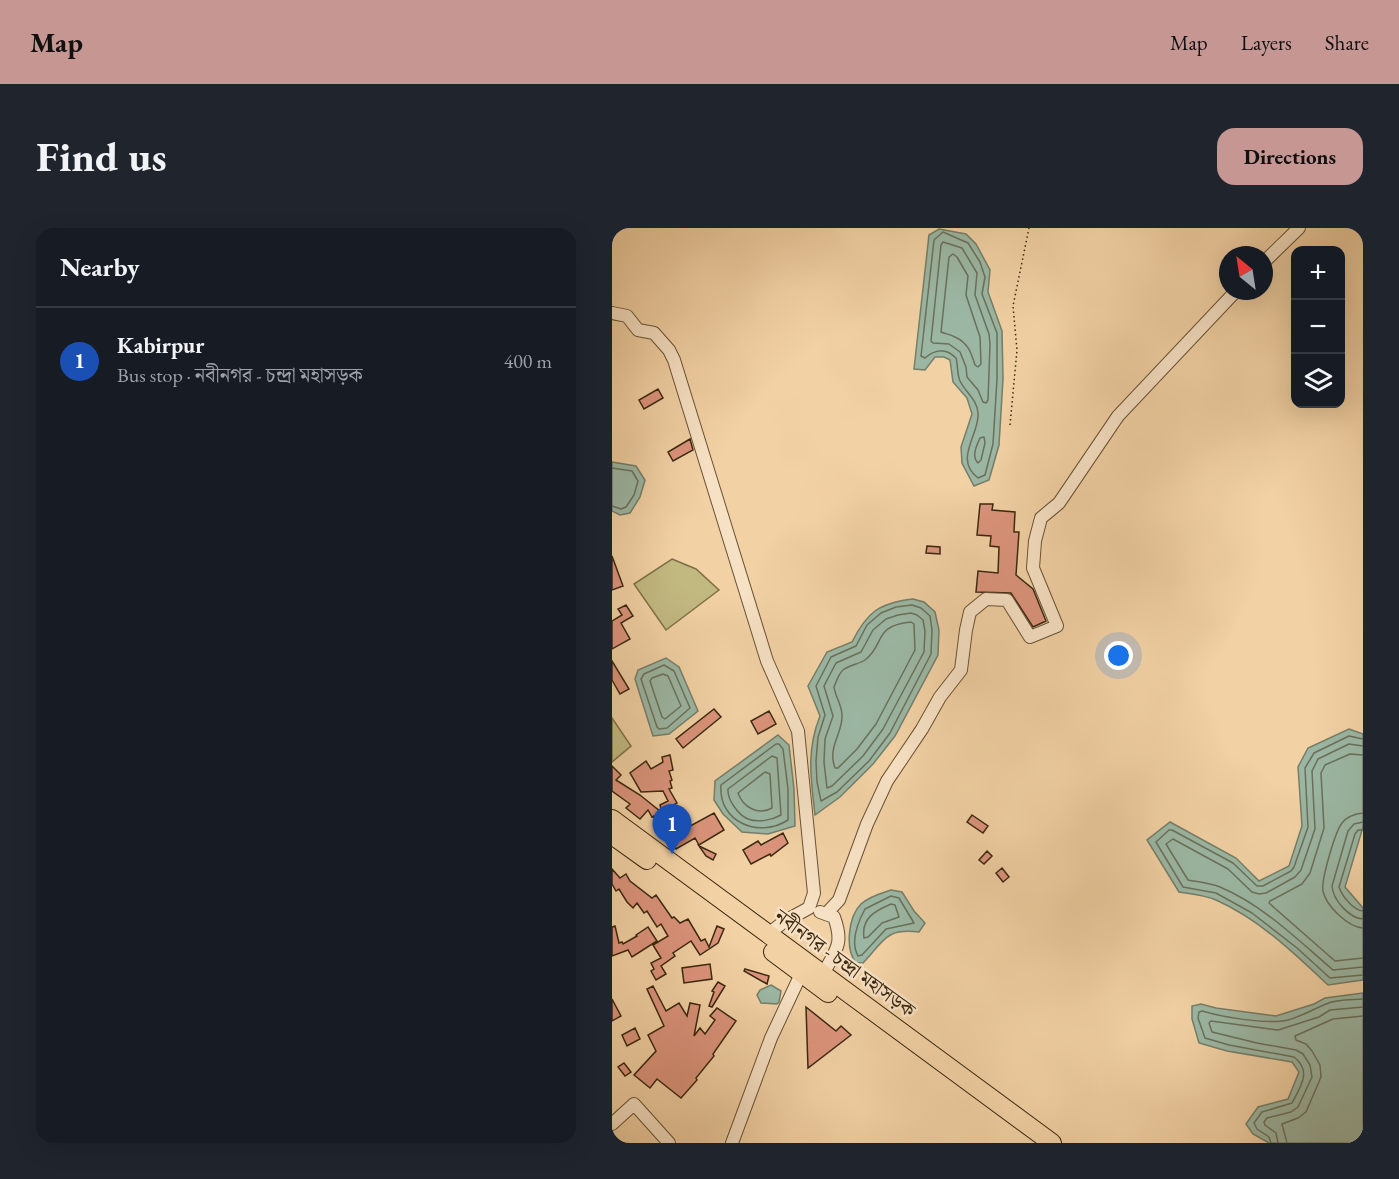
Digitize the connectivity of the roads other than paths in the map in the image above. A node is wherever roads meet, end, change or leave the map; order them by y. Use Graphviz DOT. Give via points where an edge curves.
graph roads {
  1 [pos="1299,228"];
  2 [pos="1273,253"];
  3 [pos="1228,300"];
  4 [pos="612,313"];
  5 [pos="612,819"];
  6 [pos="612,835"];
  7 [pos="809,908"];
  8 [pos="826,914"];
  9 [pos="768,934"];
  10 [pos="801,974"];
  11 [pos="823,974"];
  12 [pos="612,1124"];
  13 [pos="669,1143"];
  14 [pos="732,1143"];
  15 [pos="1032,1143"];
  16 [pos="1052,1143"];
  1 -- 2 [label="street"];
  3 -- 8 [label="street" via="1118,416 1059,503 1041,518 1033,568 1057,626 1030,637 1007,600 986,599 970,612 961,670 887,781 839,900"];
  4 -- 7 [label="street" via="627,316 638,330 654,333 674,360 766,662 798,731 814,893"];
  5 -- 9 [label="highway, নবীনগর - চন্দ্রা মহাসড়ক"];
  6 -- 10 [label="highway, নবীনগর - চন্দ্রা মহাসড়ক"];
  7 -- 8 [label="street"];
  7 -- 9 [label="street"];
  8 -- 11 [label="street" via="834,917 840,934"];
  9 -- 11 [label="highway, নবীনগর - চন্দ্রা মহাসড়ক"];
  10 -- 14 [label="street" via="771,1038"];
  10 -- 15 [label="highway, নবীনগর - চন্দ্রা মহাসড়ক"];
  11 -- 16 [label="highway, নবীনগর - চন্দ্রা মহাসড়ক"];
  12 -- 13 [label="street" via="634,1104"];
}
